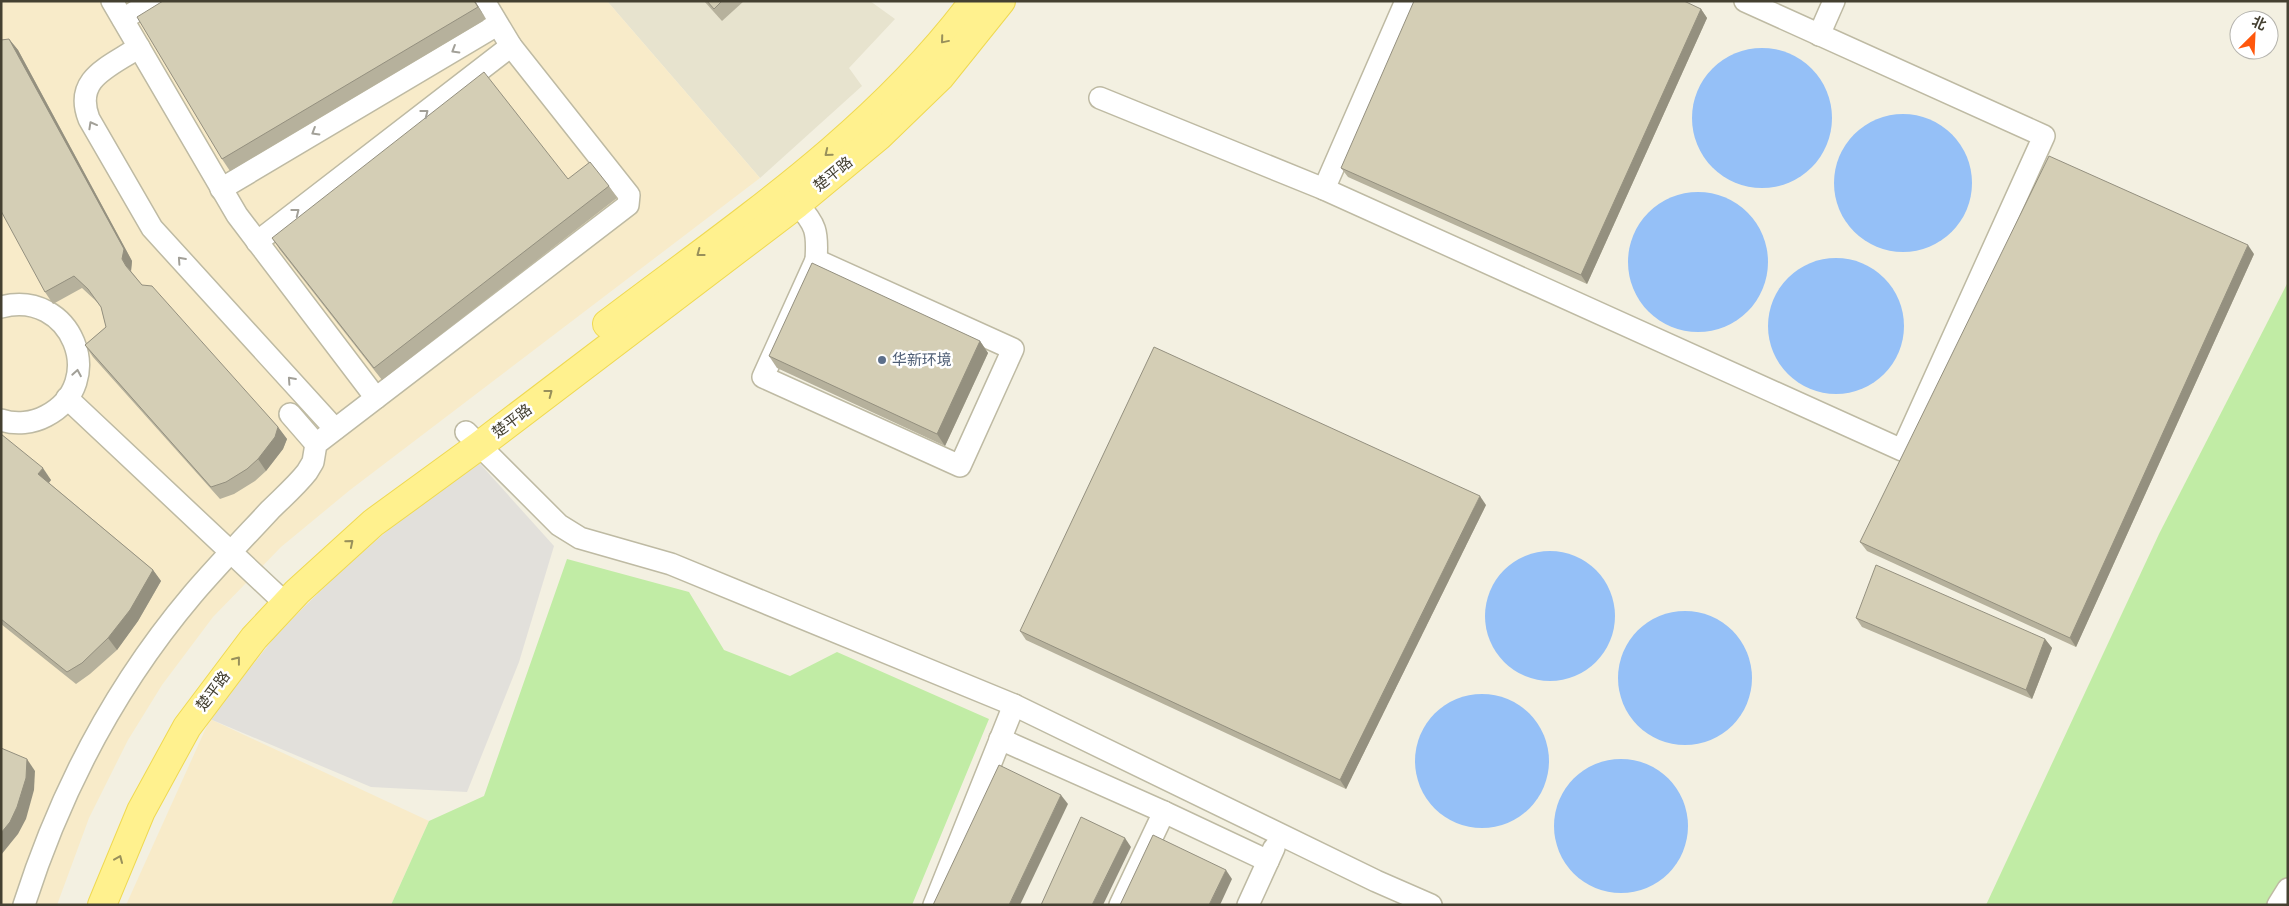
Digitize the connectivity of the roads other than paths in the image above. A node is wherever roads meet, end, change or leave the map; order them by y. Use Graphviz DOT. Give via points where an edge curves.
graph roads {
  1 [pos="153,1"];
  2 [pos="484,1"];
  3 [pos="974,1"];
  4 [pos="1001,1"];
  5 [pos="1406,1"];
  6 [pos="1745,1"];
  7 [pos="1834,1"];
  8 [pos="118,10"];
  9 [pos="497,25"];
  10 [pos="1819,34"];
  11 [pos="511,46"];
  12 [pos="139,47"];
  13 [pos="1100,98"];
  14 [pos="221,189"];
  15 [pos="1324,189"];
  16 [pos="797,204"];
  17 [pos="258,242"];
  18 [pos="816,260"];
  19 [pos="1,307"];
  20 [pos="376,398"];
  21 [pos="63,403"];
  22 [pos="294,411"];
  23 [pos="1,420"];
  24 [pos="325,437"];
  25 [pos="473,439"];
  26 [pos="226,556"];
  27 [pos="275,602"];
  28 [pos="1014,705"];
  29 [pos="1000,740"];
  30 [pos="1164,812"];
  31 [pos="1280,834"];
  32 [pos="1268,861"];
  33 [pos="2288,889"];
  34 [pos="24,905"];
  35 [pos="83,905"];
  36 [pos="102,905"];
  37 [pos="934,905"];
  38 [pos="1120,905"];
  39 [pos="1248,905"];
  40 [pos="1431,905"];
  41 [pos="2278,905"];
  1 -- 8 [label="street"];
  2 -- 9 [label="street"];
  3 -- 25 [label="main road, 楚平路, one-way" via="922,65 833,149"];
  4 -- 16 [label="main road, 楚平路" via="940,77 910,107"];
  5 -- 15 [label="street"];
  6 -- 10 [label="street"];
  7 -- 10 [label="street"];
  8 -- 12 [label="street"];
  9 -- 11 [label="street"];
  9 -- 14 [label="street, one-way"];
  10 -- 15 [label="street" via="2044,136 1902,450"];
  17 -- 11 [label="street, one-way"];
  11 -- 20 [label="street" via="629,195 628,205"];
  12 -- 14 [label="street"];
  24 -- 12 [label="street, one-way" via="152,228 89,119 84,99 89,84"];
  13 -- 15 [label="street"];
  14 -- 17 [label="street"];
  16 -- 18 [label="street" via="812,220"];
  25 -- 16 [label="main road, 楚平路, one-way"];
  17 -- 20 [label="street"];
  18 -- 18 [label="street" via="763,377 960,466 1013,350"];
  21 -- 19 [label="street, one-way" via="76,379 78,358 73,338 56,317 42,309 20,304"];
  20 -- 24 [label="street"];
  21 -- 23 [label="street" via="34,421"];
  21 -- 26 [label="street"];
  22 -- 24 [label="street"];
  24 -- 26 [label="street" via="303,477"];
  25 -- 27 [label="main road, 楚平路" via="331,535"];
  25 -- 28 [label="street" via="559,525 580,538 671,564"];
  26 -- 27 [label="street"];
  26 -- 34 [label="street" via="171,621 115,702 59,810"];
  27 -- 35 [label="main road, 楚平路" via="212,660 157,745 108,838"];
  36 -- 27 [label="main road, 楚平路, one-way" via="125,846 170,755 210,694 254,638"];
  28 -- 29 [label="street"];
  28 -- 31 [label="street"];
  29 -- 30 [label="street"];
  29 -- 37 [label="street"];
  30 -- 32 [label="street"];
  30 -- 38 [label="street"];
  31 -- 32 [label="street"];
  31 -- 40 [label="street"];
  32 -- 39 [label="street"];
  33 -- 41 [label="street"];
}
